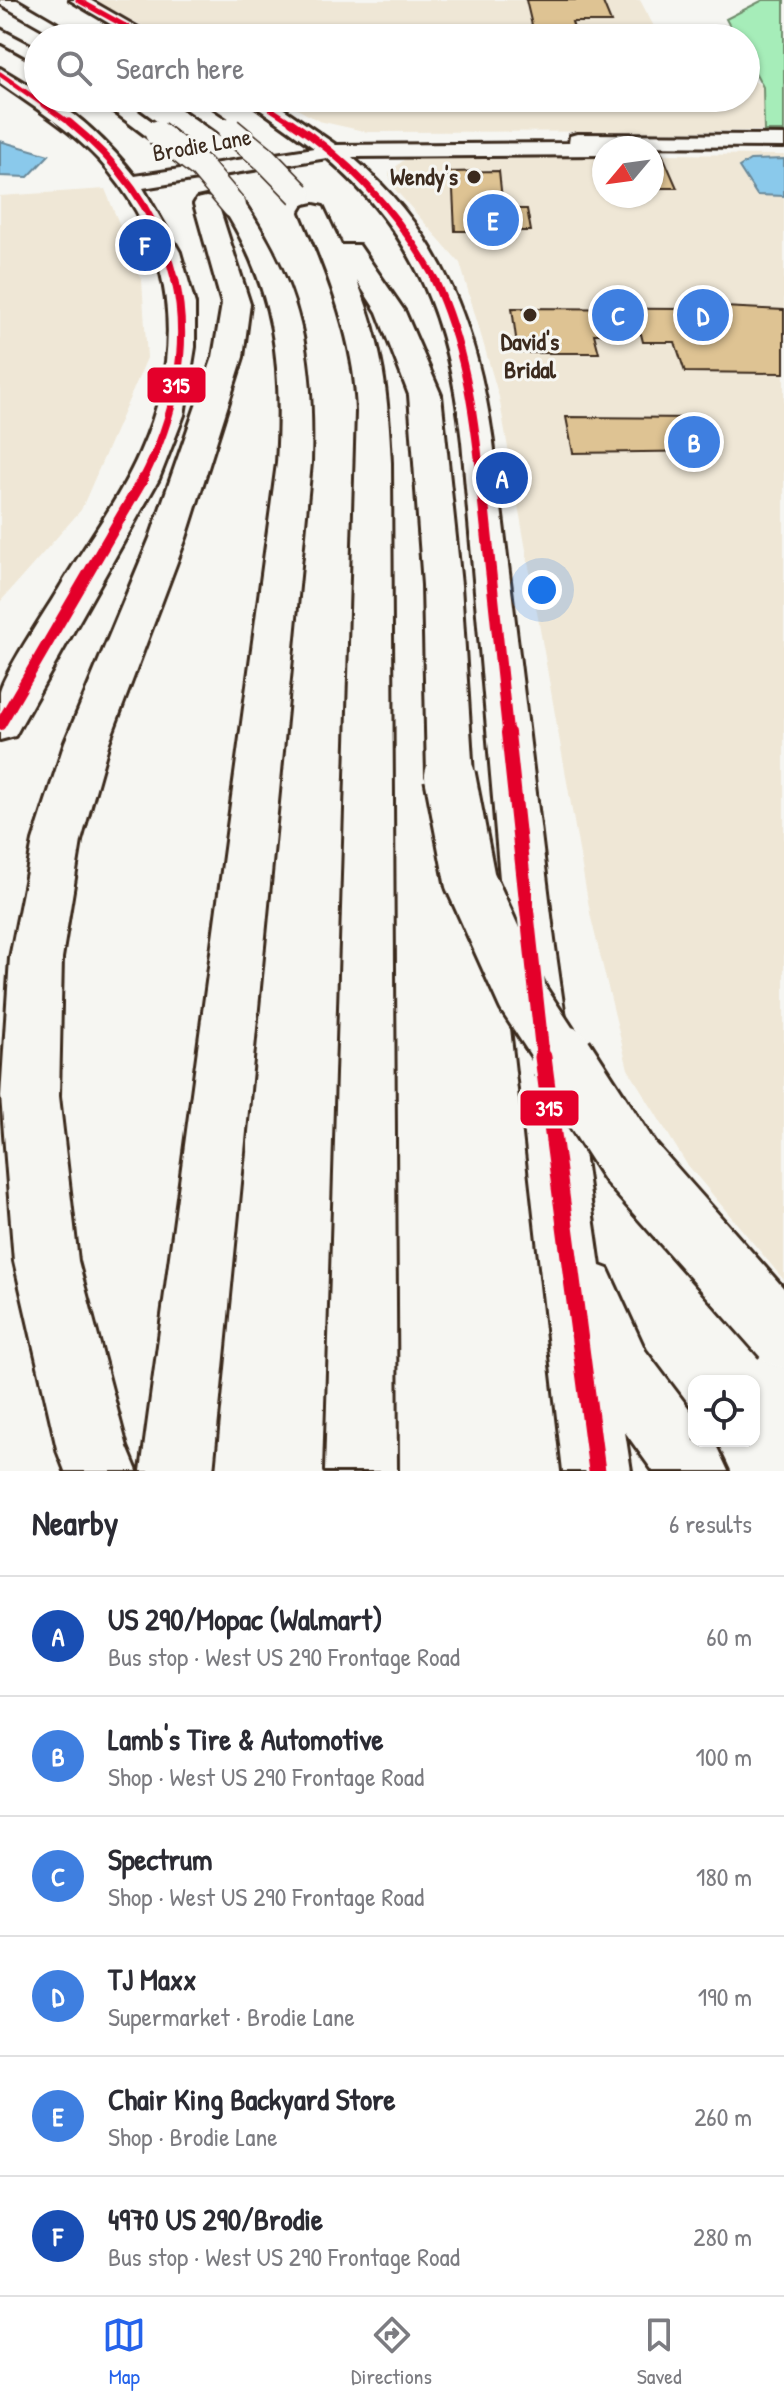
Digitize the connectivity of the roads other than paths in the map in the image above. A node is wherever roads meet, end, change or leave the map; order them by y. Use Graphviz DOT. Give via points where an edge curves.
graph roads {
  1 [pos="5,0"];
  2 [pos="37,0"];
  3 [pos="78,0"];
  4 [pos="48,24"];
  5 [pos="68,24"];
  6 [pos="122,24"];
  7 [pos="0,34"];
  8 [pos="24,49"];
  9 [pos="0,74"];
  10 [pos="24,91"];
  11 [pos="53,112"];
  12 [pos="126,112"];
  13 [pos="202,112"];
  14 [pos="278,112"];
  15 [pos="285,116"];
  16 [pos="307,129"];
  17 [pos="399,139"];
  18 [pos="784,145"];
  19 [pos="437,148"];
  20 [pos="592,149"];
  21 [pos="664,149"];
  22 [pos="333,151"];
  23 [pos="107,155"];
  24 [pos="127,184"];
  25 [pos="370,186"];
  26 [pos="306,203"];
  27 [pos="220,205"];
  28 [pos="152,220"];
  29 [pos="82,582"];
  30 [pos="0,667"];
  31 [pos="0,725"];
  32 [pos="566,1247"];
  33 [pos="784,1336"];
  34 [pos="101,1471"];
  35 [pos="177,1471"];
  36 [pos="361,1471"];
  37 [pos="597,1471"];
  38 [pos="694,1471"];
  1 -- 4 [label="highway"];
  2 -- 5 [label="highway"];
  3 -- 6 [label="main road"];
  7 -- 8 [label="highway"];
  9 -- 10 [label="main road"];
  11 -- 23 [label="main road"];
  12 -- 27 [label="highway" via="157,133"];
  13 -- 26 [label="highway, bridge" via="265,159"];
  14 -- 15 [label="main road"];
  15 -- 16 [label="main road"];
  15 -- 23 [label="main road" via="292,128 275,139 170,159"];
  16 -- 17 [label="main road" via="343,137"];
  16 -- 22 [label="main road"];
  17 -- 18 [label="main road, Brodie Lane"];
  17 -- 22 [label="main road, Brodie Lane"];
  18 -- 21 [label="main road, Brodie Lane"];
  19 -- 20 [label="main road, Brodie Lane"];
  19 -- 22 [label="main road, Brodie Lane"];
  19 -- 25 [label="main road" via="387,157 369,172"];
  22 -- 24 [label="main road, Brodie Lane"];
  22 -- 25 [label="main road"];
  23 -- 24 [label="main road"];
  24 -- 28 [label="main road"];
  25 -- 28 [label="main road" via="340,174 281,173 168,200"];
  25 -- 32 [label="main road" via="427,264 454,322 469,384"];
  26 -- 33 [label="highway, bridge" via="352,253 391,312 425,395 441,569 450,776 470,880 523,998 630,1162"];
  26 -- 36 [label="highway" via="352,300 371,383"];
  27 -- 34 [label="highway" via="236,304 228,357 168,538 87,742 57,841 36,958 30,1096 46,1261"];
  27 -- 35 [label="highway" via="256,237 273,274 296,383 294,463"];
  28 -- 29 [label="main road" via="180,288 181,357 156,451"];
  29 -- 30 [label="main road"];
  29 -- 31 [label="main road"];
  32 -- 37 [label="main road"];
  32 -- 38 [label="main road" via="622,1373"];
}
